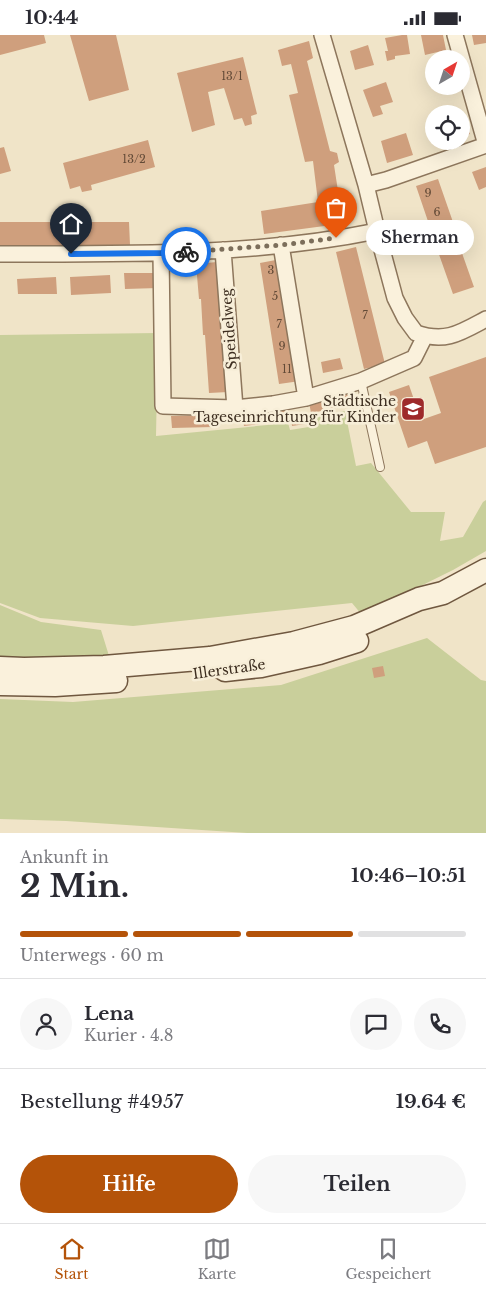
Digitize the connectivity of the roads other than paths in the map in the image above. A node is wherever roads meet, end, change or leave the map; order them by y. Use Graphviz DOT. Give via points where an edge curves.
graph roads {
  1 [pos="322,35"];
  2 [pos="455,35"];
  3 [pos="486,145"];
  4 [pos="366,185"];
  5 [pos="377,231"];
  6 [pos="281,245"];
  7 [pos="223,249"];
  8 [pos="161,253"];
  9 [pos="0,254"];
  10 [pos="486,319"];
  11 [pos="425,336"];
  12 [pos="361,381"];
  13 [pos="306,398"];
  14 [pos="235,408"];
  15 [pos="380,467"];
  16 [pos="486,570"];
  17 [pos="442,593"];
  18 [pos="0,668"];
  19 [pos="0,684"];
  1 -- 4 [label="street"];
  2 -- 3 [label="street"];
  3 -- 4 [label="street"];
  4 -- 5 [label="street"];
  5 -- 6 [label="street"];
  5 -- 11 [label="street" via="395,298 416,333"];
  6 -- 7 [label="street"];
  6 -- 13 [label="street"];
  7 -- 8 [label="street"];
  7 -- 14 [label="street, Speidelweg"];
  8 -- 9 [label="street"];
  8 -- 14 [label="street" via="163,406"];
  10 -- 11 [label="street" via="458,334 436,338"];
  11 -- 12 [label="street" via="414,358"];
  12 -- 13 [label="street"];
  12 -- 15 [label="lane"];
  13 -- 14 [label="street"];
  16 -- 17 [label="main road, Illerstraße"];
  17 -- 18 [label="main road, Illerstraße" via="354,627 294,643 210,658 104,667"];
  17 -- 19 [label="main road, Illerstraße" via="424,607 361,639 319,653 261,665 149,679 55,685"];
}
